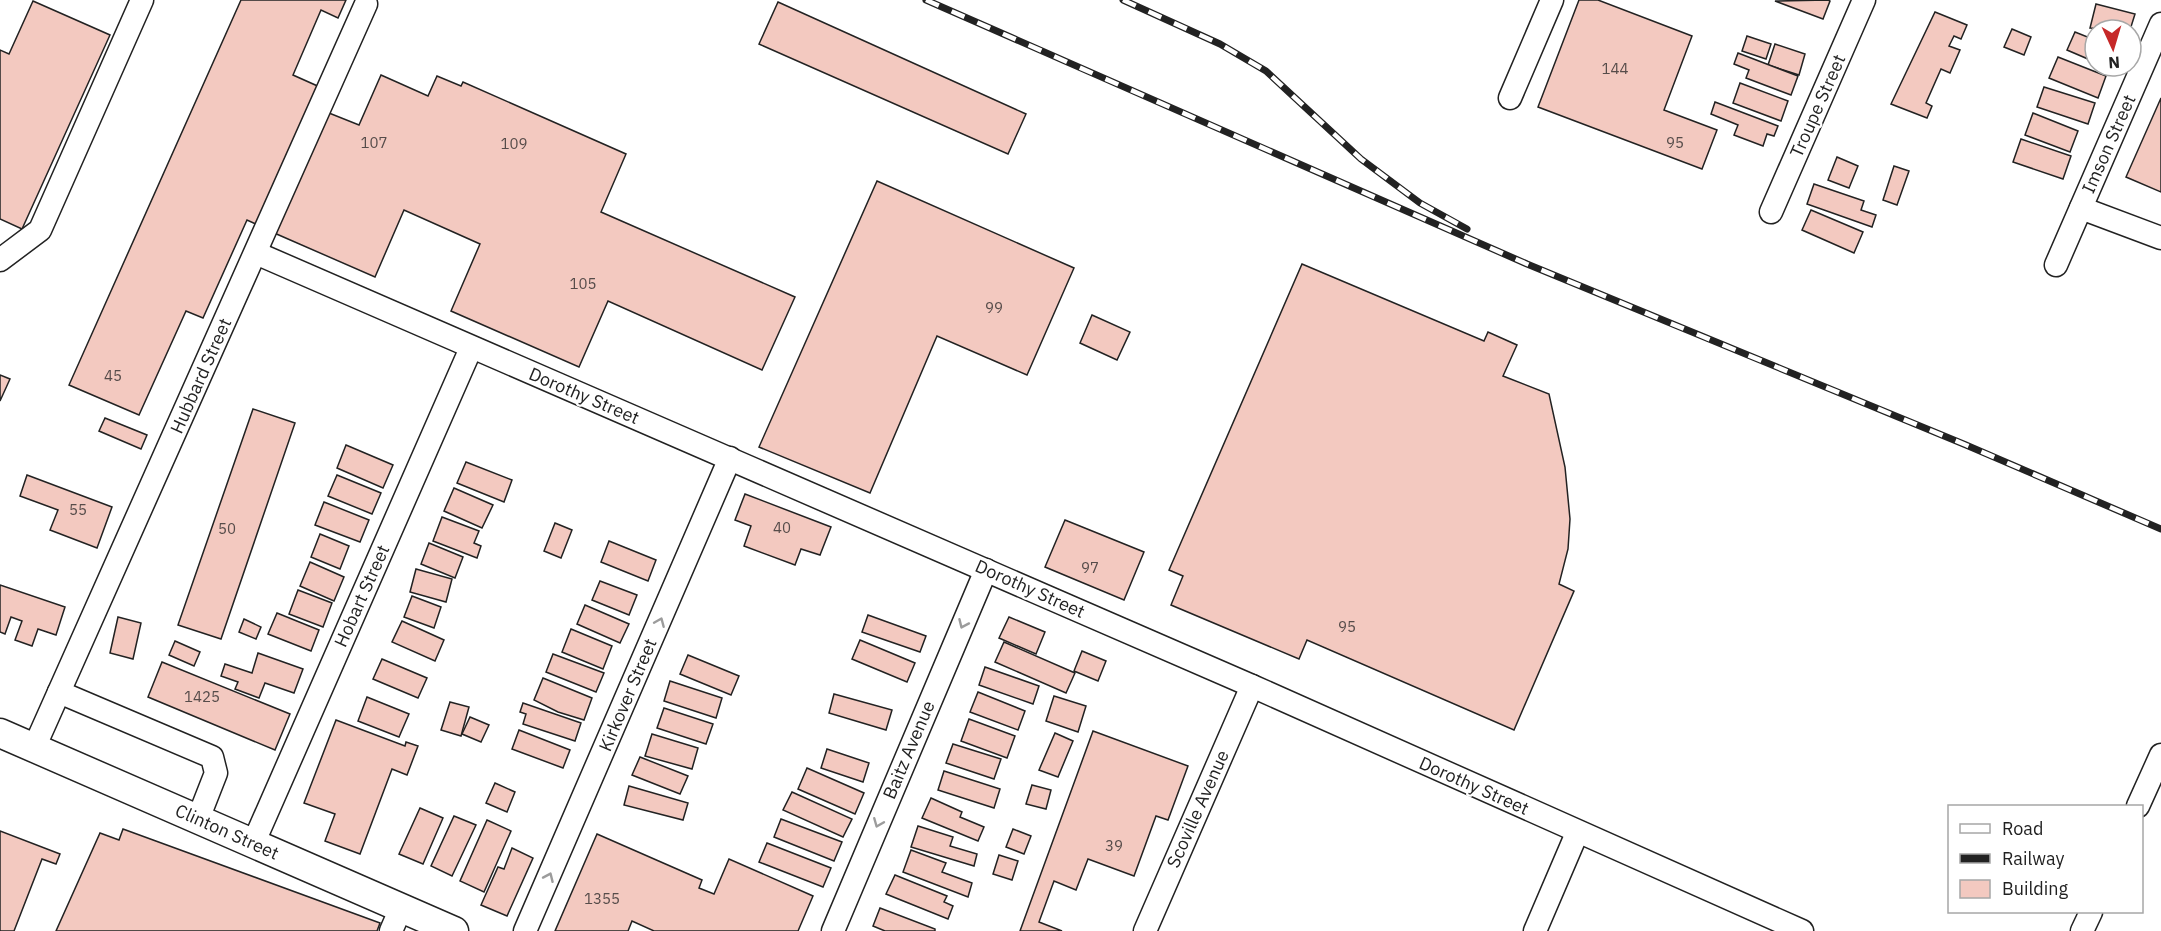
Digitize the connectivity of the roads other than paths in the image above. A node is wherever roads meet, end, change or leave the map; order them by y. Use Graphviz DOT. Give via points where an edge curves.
graph roads {
  1 [pos="142,0"];
  2 [pos="1552,0"];
  3 [pos="1864,0"];
  4 [pos="366,4"];
  5 [pos="2161,24"];
  6 [pos="1510,98"];
  7 [pos="2081,208"];
  8 [pos="1771,212"];
  9 [pos="2161,238"];
  10 [pos="256,253"];
  11 [pos="0,260"];
  12 [pos="2056,264"];
  13 [pos="471,348"];
  14 [pos="730,458"];
  15 [pos="986,570"];
  16 [pos="1252,686"];
  17 [pos="59,692"];
  18 [pos="0,733"];
  19 [pos="34,748"];
  20 [pos="2161,755"];
  21 [pos="2139,805"];
  22 [pos="198,819"];
  23 [pos="1577,833"];
  24 [pos="253,844"];
  25 [pos="2091,913"];
  26 [pos="396,920"];
  27 [pos="436,927"];
  28 [pos="525,931"];
  29 [pos="833,931"];
  30 [pos="1144,931"];
  31 [pos="1535,931"];
  32 [pos="1802,931"];
  33 [pos="2082,931"];
  1 -- 11 [label="street" via="40,230"];
  2 -- 6 [label="street"];
  3 -- 8 [label="street, Troupe Street"];
  4 -- 10 [label="street, Hubbard Street"];
  5 -- 7 [label="street, Imson Street"];
  7 -- 9 [label="street"];
  7 -- 12 [label="street, Imson Street"];
  10 -- 13 [label="street, Dorothy Street"];
  10 -- 17 [label="street, Hubbard Street"];
  13 -- 14 [label="street, Dorothy Street"];
  13 -- 24 [label="street, Hobart Street"];
  14 -- 15 [label="street, Dorothy Street"];
  28 -- 14 [label="street, Kirkover Street, one-way"];
  15 -- 16 [label="street, Dorothy Street"];
  15 -- 29 [label="street, Baitz Avenue, one-way"];
  16 -- 23 [label="street, Dorothy Street"];
  16 -- 30 [label="street, Scoville Avenue"];
  17 -- 19 [label="street, Hubbard Street"];
  17 -- 22 [label="street" via="212,757 216,773"];
  18 -- 19 [label="main road, Clinton Street"];
  19 -- 22 [label="main road, Clinton Street"];
  20 -- 21 [label="street"];
  22 -- 24 [label="main road, Clinton Street"];
  23 -- 31 [label="street"];
  23 -- 32 [label="street, Dorothy Street"];
  24 -- 26 [label="main road, Clinton Street"];
  25 -- 33 [label="street"];
  26 -- 27 [label="main road, Clinton Street"];
}
